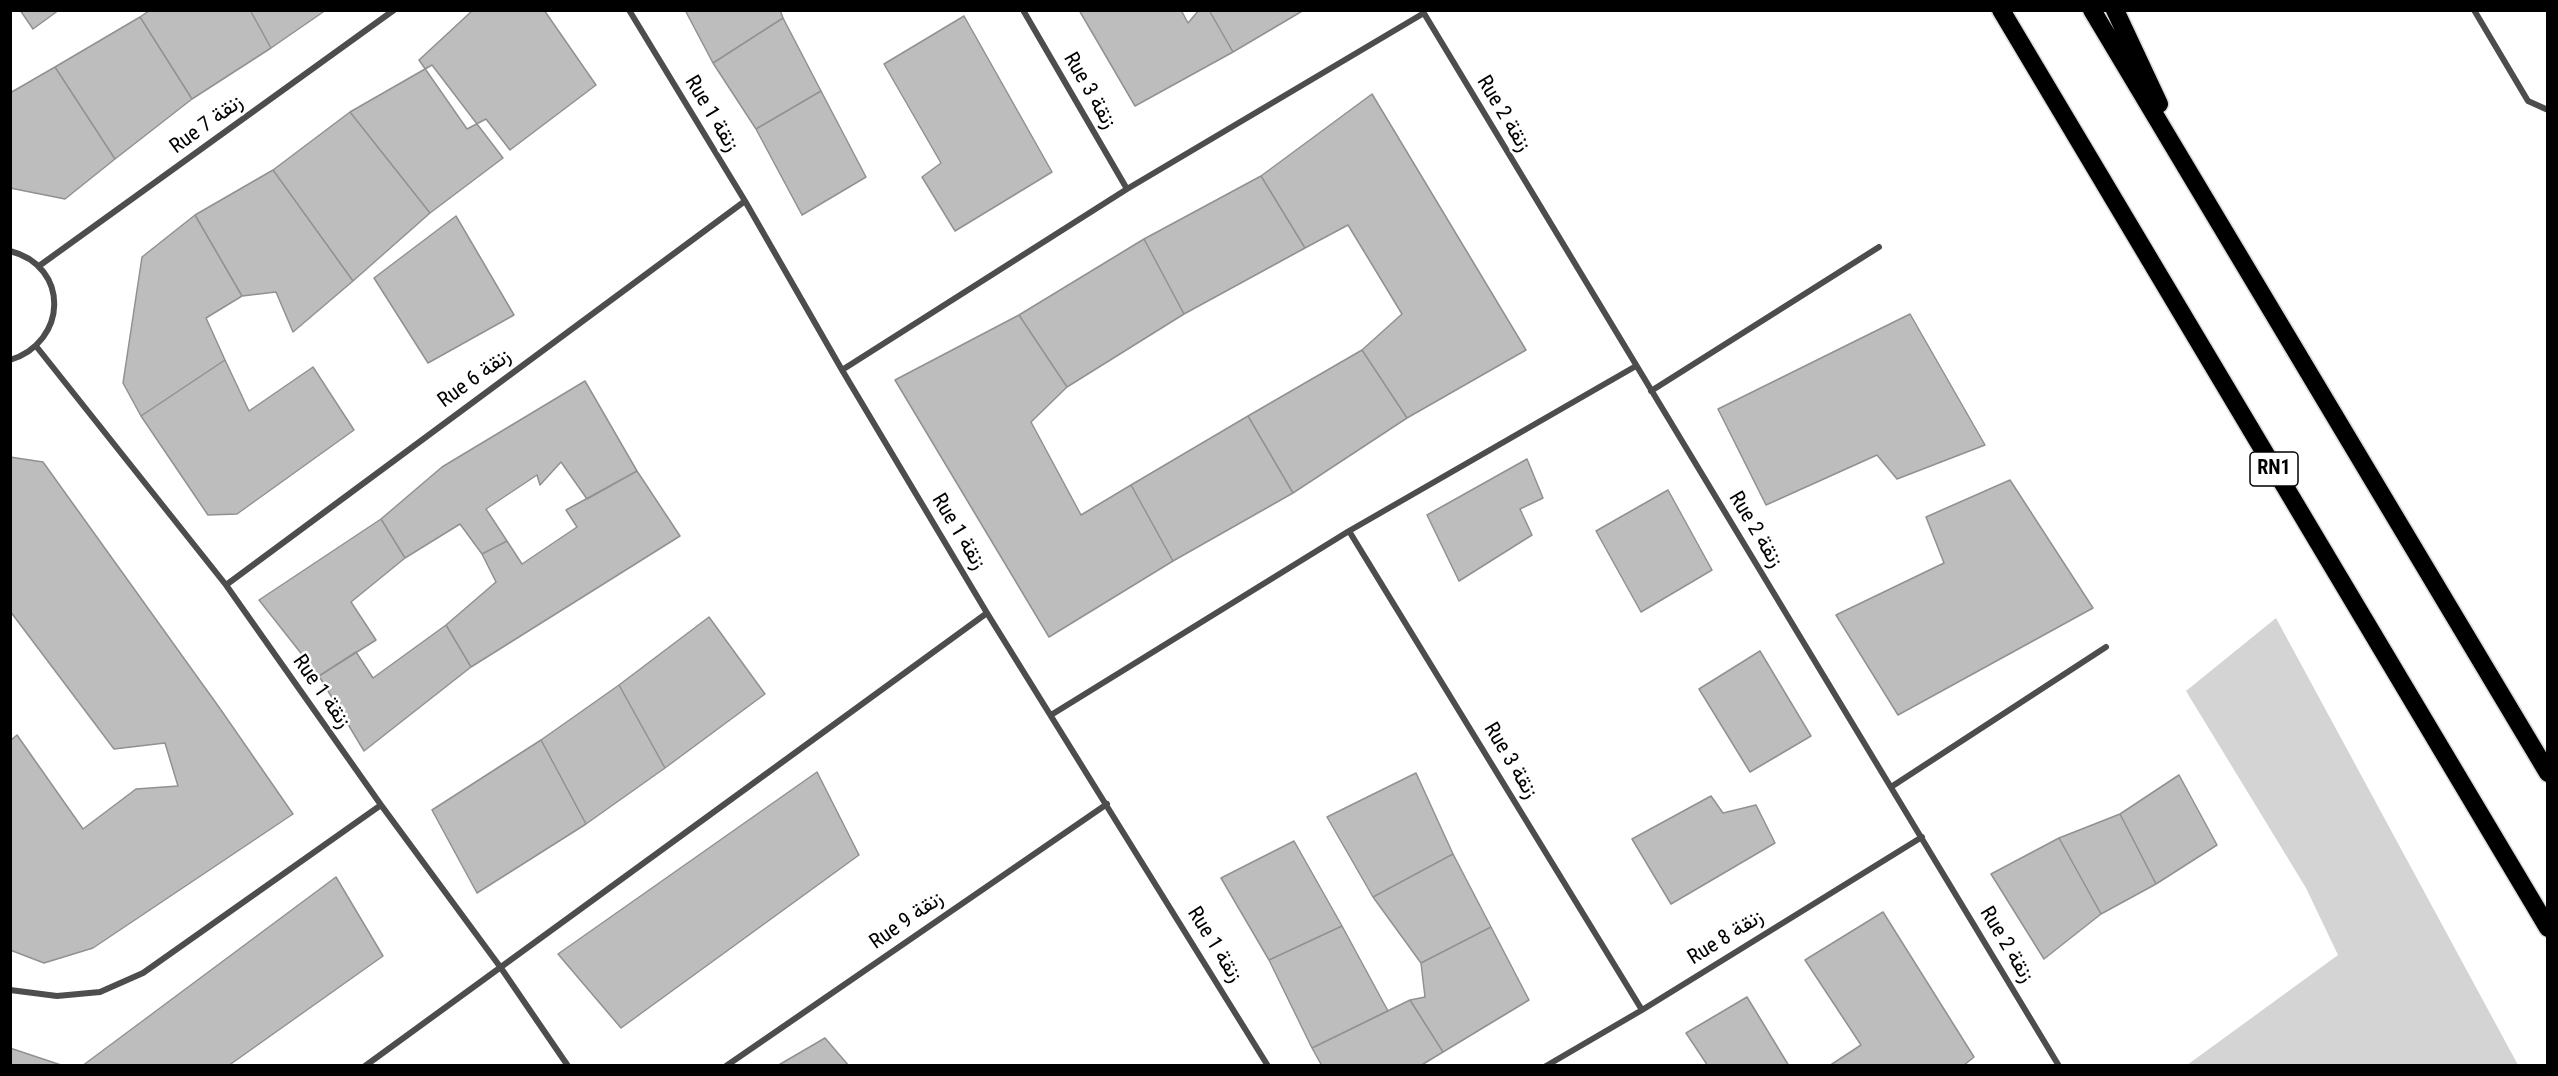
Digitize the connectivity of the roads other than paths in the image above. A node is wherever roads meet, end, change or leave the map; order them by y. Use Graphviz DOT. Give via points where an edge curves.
graph roads {
  1 [pos="394,10"];
  2 [pos="628,10"];
  3 [pos="1023,10"];
  4 [pos="1990,10"];
  5 [pos="2001,10"];
  6 [pos="2092,10"];
  7 [pos="2115,10"];
  8 [pos="2474,10"];
  9 [pos="1423,12"];
  10 [pos="2022,46"];
  11 [pos="2547,110"];
  12 [pos="1127,189"];
  13 [pos="2201,196"];
  14 [pos="745,201"];
  15 [pos="1879,247"];
  16 [pos="10,250"];
  17 [pos="39,266"];
  18 [pos="36,346"];
  19 [pos="10,360"];
  20 [pos="1636,366"];
  21 [pos="842,370"];
  22 [pos="1651,391"];
  23 [pos="1350,531"];
  24 [pos="226,585"];
  25 [pos="987,614"];
  26 [pos="2106,647"];
  27 [pos="1051,715"];
  28 [pos="2547,773"];
  29 [pos="1891,787"];
  30 [pos="1107,804"];
  31 [pos="381,805"];
  32 [pos="1922,837"];
  33 [pos="2547,928"];
  34 [pos="501,968"];
  35 [pos="10,990"];
  36 [pos="1642,1010"];
  37 [pos="365,1065"];
  38 [pos="568,1065"];
  39 [pos="726,1065"];
  40 [pos="1268,1065"];
  41 [pos="1546,1065"];
  42 [pos="2059,1065"];
  1 -- 17 [label="street, Rue 7 زنقة"];
  2 -- 14 [label="street, Rue 1 زنقة"];
  3 -- 12 [label="street, Rue 3 زنقة"];
  4 -- 10 [label="highway"];
  5 -- 10 [label="highway, RN1"];
  6 -- 13 [label="highway"];
  7 -- 13 [label="highway"];
  8 -- 11 [label="street" via="2528,101"];
  9 -- 12 [label="street"];
  9 -- 20 [label="street, Rue 2 زنقة"];
  10 -- 33 [label="highway, RN1"];
  12 -- 21 [label="street"];
  13 -- 28 [label="highway"];
  14 -- 21 [label="street, Rue 1 زنقة"];
  14 -- 24 [label="street, Rue 6 زنقة"];
  15 -- 22 [label="street"];
  16 -- 17 [label="street"];
  17 -- 18 [label="street" via="48,278 55,307 50,328"];
  18 -- 19 [label="street"];
  18 -- 24 [label="street, Rue 1 زنقة"];
  20 -- 22 [label="street, Rue 2 زنقة"];
  20 -- 23 [label="street"];
  21 -- 25 [label="street, Rue 1 زنقة"];
  22 -- 29 [label="street, Rue 2 زنقة"];
  23 -- 27 [label="street"];
  23 -- 36 [label="street, Rue 3 زنقة"];
  24 -- 31 [label="street, Rue 1 زنقة"];
  25 -- 27 [label="street, Rue 1 زنقة"];
  25 -- 34 [label="street"];
  26 -- 29 [label="street"];
  27 -- 30 [label="street, Rue 1 زنقة"];
  29 -- 32 [label="street, Rue 2 زنقة"];
  30 -- 39 [label="street, Rue 9 زنقة"];
  30 -- 40 [label="street, Rue 1 زنقة"];
  31 -- 34 [label="street, Rue 1 زنقة"];
  31 -- 35 [label="street" via="143,973 100,992 57,996"];
  32 -- 36 [label="street, Rue 8 زنقة"];
  32 -- 42 [label="street, Rue 2 زنقة"];
  34 -- 37 [label="street"];
  34 -- 38 [label="street, Rue 1 زنقة"];
  36 -- 41 [label="street, Rue 8 زنقة"];
}
